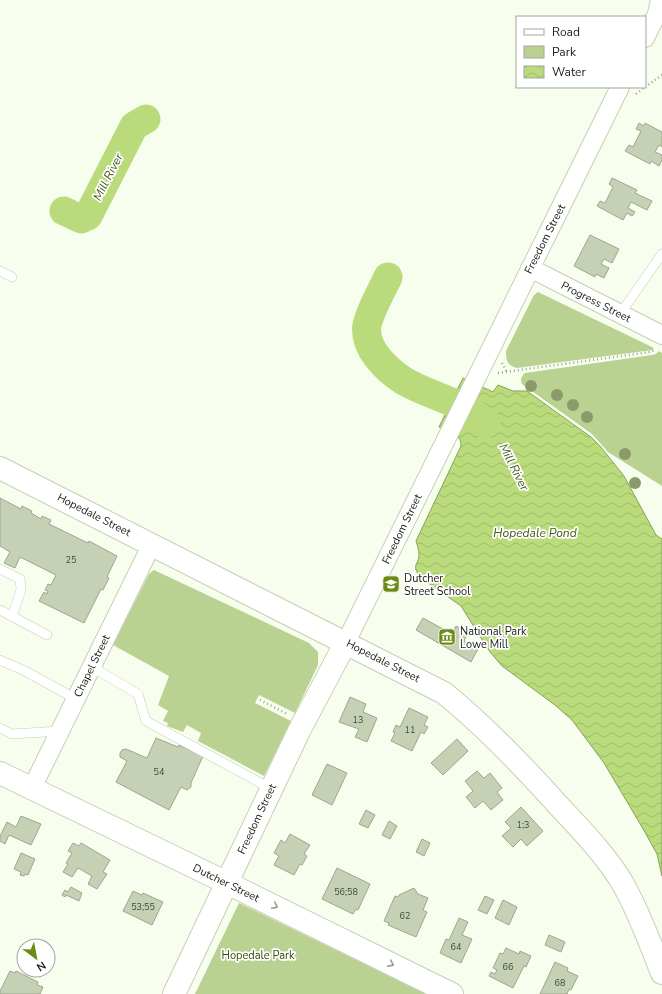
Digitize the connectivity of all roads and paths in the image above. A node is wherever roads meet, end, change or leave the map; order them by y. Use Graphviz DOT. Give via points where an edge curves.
graph roads {
  1 [pos="660,10"];
  2 [pos="646,36"];
  3 [pos="662,75"];
  4 [pos="646,86"];
  5 [pos="620,88"];
  6 [pos="662,254"];
  7 [pos="530,268"];
  8 [pos="0,271"];
  9 [pos="12,277"];
  10 [pos="620,314"];
  11 [pos="660,341"];
  12 [pos="496,374"];
  13 [pos="0,468"];
  14 [pos="152,544"];
  15 [pos="0,569"];
  16 [pos="0,610"];
  17 [pos="12,617"];
  18 [pos="47,635"];
  19 [pos="346,642"];
  20 [pos="0,660"];
  21 [pos="92,667"];
  22 [pos="76,699"];
  23 [pos="260,700"];
  24 [pos="292,716"];
  25 [pos="0,728"];
  26 [pos="60,731"];
  27 [pos="0,773"];
  28 [pos="32,788"];
  29 [pos="272,789"];
  30 [pos="227,883"];
  31 [pos="662,973"];
  32 [pos="174,994"];
  33 [pos="452,994"];
  1 -- 2 [label="street"];
  3 -- 4 [label="path"];
  5 -- 7 [label="street, Freedom Street"];
  6 -- 10 [label="lane"];
  7 -- 10 [label="street, Progress Street"];
  7 -- 19 [label="street, Freedom Street"];
  8 -- 9 [label="lane"];
  10 -- 11 [label="street, Progress Street"];
  11 -- 12 [label="path" via="650,352"];
  13 -- 14 [label="street, Hopedale Street"];
  14 -- 19 [label="street, Hopedale Street"];
  14 -- 21 [label="street, Chapel Street"];
  15 -- 17 [label="lane" via="20,579 21,590"];
  16 -- 17 [label="lane"];
  17 -- 18 [label="lane"];
  19 -- 29 [label="street, Freedom Street"];
  19 -- 31 [label="street, Hopedale Street" via="444,693 470,713 520,763 609,863 639,917"];
  20 -- 22 [label="lane"];
  21 -- 22 [label="street, Chapel Street"];
  21 -- 29 [label="lane" via="138,694 146,721"];
  22 -- 26 [label="street, Chapel Street"];
  23 -- 24 [label="path"];
  25 -- 26 [label="lane" via="12,734"];
  26 -- 28 [label="street, Chapel Street"];
  27 -- 28 [label="street, Dutcher Street"];
  28 -- 30 [label="street, Dutcher Street"];
  29 -- 30 [label="street, Freedom Street"];
  30 -- 32 [label="street, Freedom Street"];
  30 -- 33 [label="street, Dutcher Street, one-way"];
}
